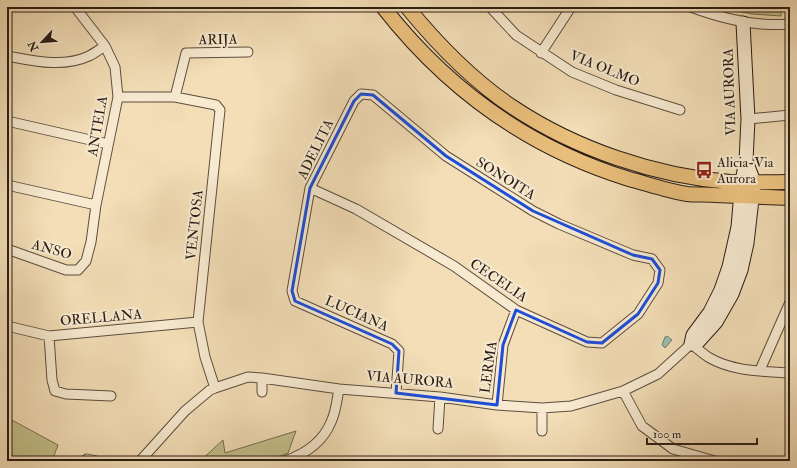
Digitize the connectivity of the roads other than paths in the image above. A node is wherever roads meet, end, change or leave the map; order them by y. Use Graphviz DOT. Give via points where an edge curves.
graph roads {
  1 [pos="75,7"];
  2 [pos="383,7"];
  3 [pos="407,7"];
  4 [pos="490,7"];
  5 [pos="571,7"];
  6 [pos="691,7"];
  7 [pos="743,23"];
  8 [pos="790,24"];
  9 [pos="105,46"];
  10 [pos="248,52"];
  11 [pos="541,53"];
  12 [pos="7,56"];
  13 [pos="361,94"];
  14 [pos="118,97"];
  15 [pos="175,97"];
  16 [pos="680,110"];
  17 [pos="790,115"];
  18 [pos="748,119"];
  19 [pos="7,121"];
  20 [pos="108,144"];
  21 [pos="748,182"];
  22 [pos="790,182"];
  23 [pos="7,185"];
  24 [pos="310,188"];
  25 [pos="747,196"];
  26 [pos="790,198"];
  27 [pos="96,205"];
  28 [pos="7,249"];
  29 [pos="652,259"];
  30 [pos="86,261"];
  31 [pos="292,291"];
  32 [pos="790,302"];
  33 [pos="516,310"];
  34 [pos="198,322"];
  35 [pos="7,326"];
  36 [pos="49,336"];
  37 [pos="691,344"];
  38 [pos="760,370"];
  39 [pos="790,373"];
  40 [pos="262,378"];
  41 [pos="215,388"];
  42 [pos="340,388"];
  43 [pos="623,391"];
  44 [pos="262,392"];
  45 [pos="396,393"];
  46 [pos="111,396"];
  47 [pos="440,397"];
  48 [pos="497,405"];
  49 [pos="542,408"];
  50 [pos="438,429"];
  51 [pos="542,431"];
  52 [pos="140,461"];
  53 [pos="285,461"];
  54 [pos="715,461"];
  1 -- 9 [label="street, ANTELA"];
  2 -- 25 [label="main road" via="417,47 455,84 483,107 539,142 604,172 642,183 687,194"];
  3 -- 21 [label="main road" via="428,34 456,62 486,88 544,126 606,154 634,163 671,173 730,182"];
  4 -- 11 [label="street, VIA OLMO" via="516,35"];
  5 -- 11 [label="street"];
  6 -- 7 [label="street"];
  7 -- 8 [label="street"];
  7 -- 18 [label="street, VIA AURORA"];
  9 -- 12 [label="street" via="89,56 58,63"];
  9 -- 14 [label="street, ANTELA" via="115,66"];
  10 -- 15 [label="street, ARIJA" via="186,54"];
  11 -- 16 [label="street, VIA OLMO" via="572,72 616,90"];
  13 -- 24 [label="street, ADELITA" via="354,102"];
  13 -- 29 [label="street, SONOITA" via="372,96 446,156 533,211 633,256"];
  14 -- 15 [label="street, VENTOSA"];
  14 -- 20 [label="street, ANTELA"];
  15 -- 34 [label="street, VENTOSA" via="216,105 220,110"];
  17 -- 18 [label="street"];
  18 -- 21 [label="street, VIA AURORA"];
  19 -- 20 [label="street"];
  20 -- 27 [label="street, ANTELA"];
  21 -- 22 [label="main road"];
  21 -- 25 [label="street, VIA AURORA"];
  23 -- 27 [label="street"];
  24 -- 31 [label="street, ADELITA"];
  24 -- 33 [label="street, CECELIA" via="356,209 454,266"];
  25 -- 26 [label="main road"];
  25 -- 37 [label="street, VIA AURORA" via="724,283 710,312 693,334"];
  27 -- 30 [label="street, ANTELA"];
  28 -- 30 [label="street, ANSO" via="66,270 78,270"];
  29 -- 33 [label="street, CECELIA" via="660,270 658,283 638,314 602,343 587,342"];
  31 -- 45 [label="street, LUCIANA" via="295,301 392,344 399,352"];
  32 -- 38 [label="street"];
  33 -- 48 [label="street, LERMA" via="503,345"];
  34 -- 36 [label="street, ORELLANA"];
  34 -- 41 [label="street, VENTOSA"];
  35 -- 36 [label="street, ORELLANA"];
  36 -- 46 [label="street" via="55,391 66,394"];
  37 -- 38 [label="street" via="708,357 728,366"];
  37 -- 43 [label="street, VIA AURORA" via="658,374"];
  38 -- 39 [label="street"];
  40 -- 41 [label="street, VIA AURORA" via="248,378"];
  40 -- 42 [label="street, VIA AURORA"];
  40 -- 44 [label="street"];
  41 -- 52 [label="street, VIA AURORA" via="185,411"];
  42 -- 45 [label="street, VIA AURORA"];
  42 -- 53 [label="street" via="332,422 324,435 312,448"];
  43 -- 49 [label="street, VIA AURORA" via="571,406"];
  43 -- 54 [label="street" via="642,426 673,449"];
  45 -- 47 [label="street, VIA AURORA"];
  47 -- 48 [label="street, VIA AURORA"];
  47 -- 50 [label="street"];
  48 -- 49 [label="street, VIA AURORA"];
  49 -- 51 [label="street"];
}
